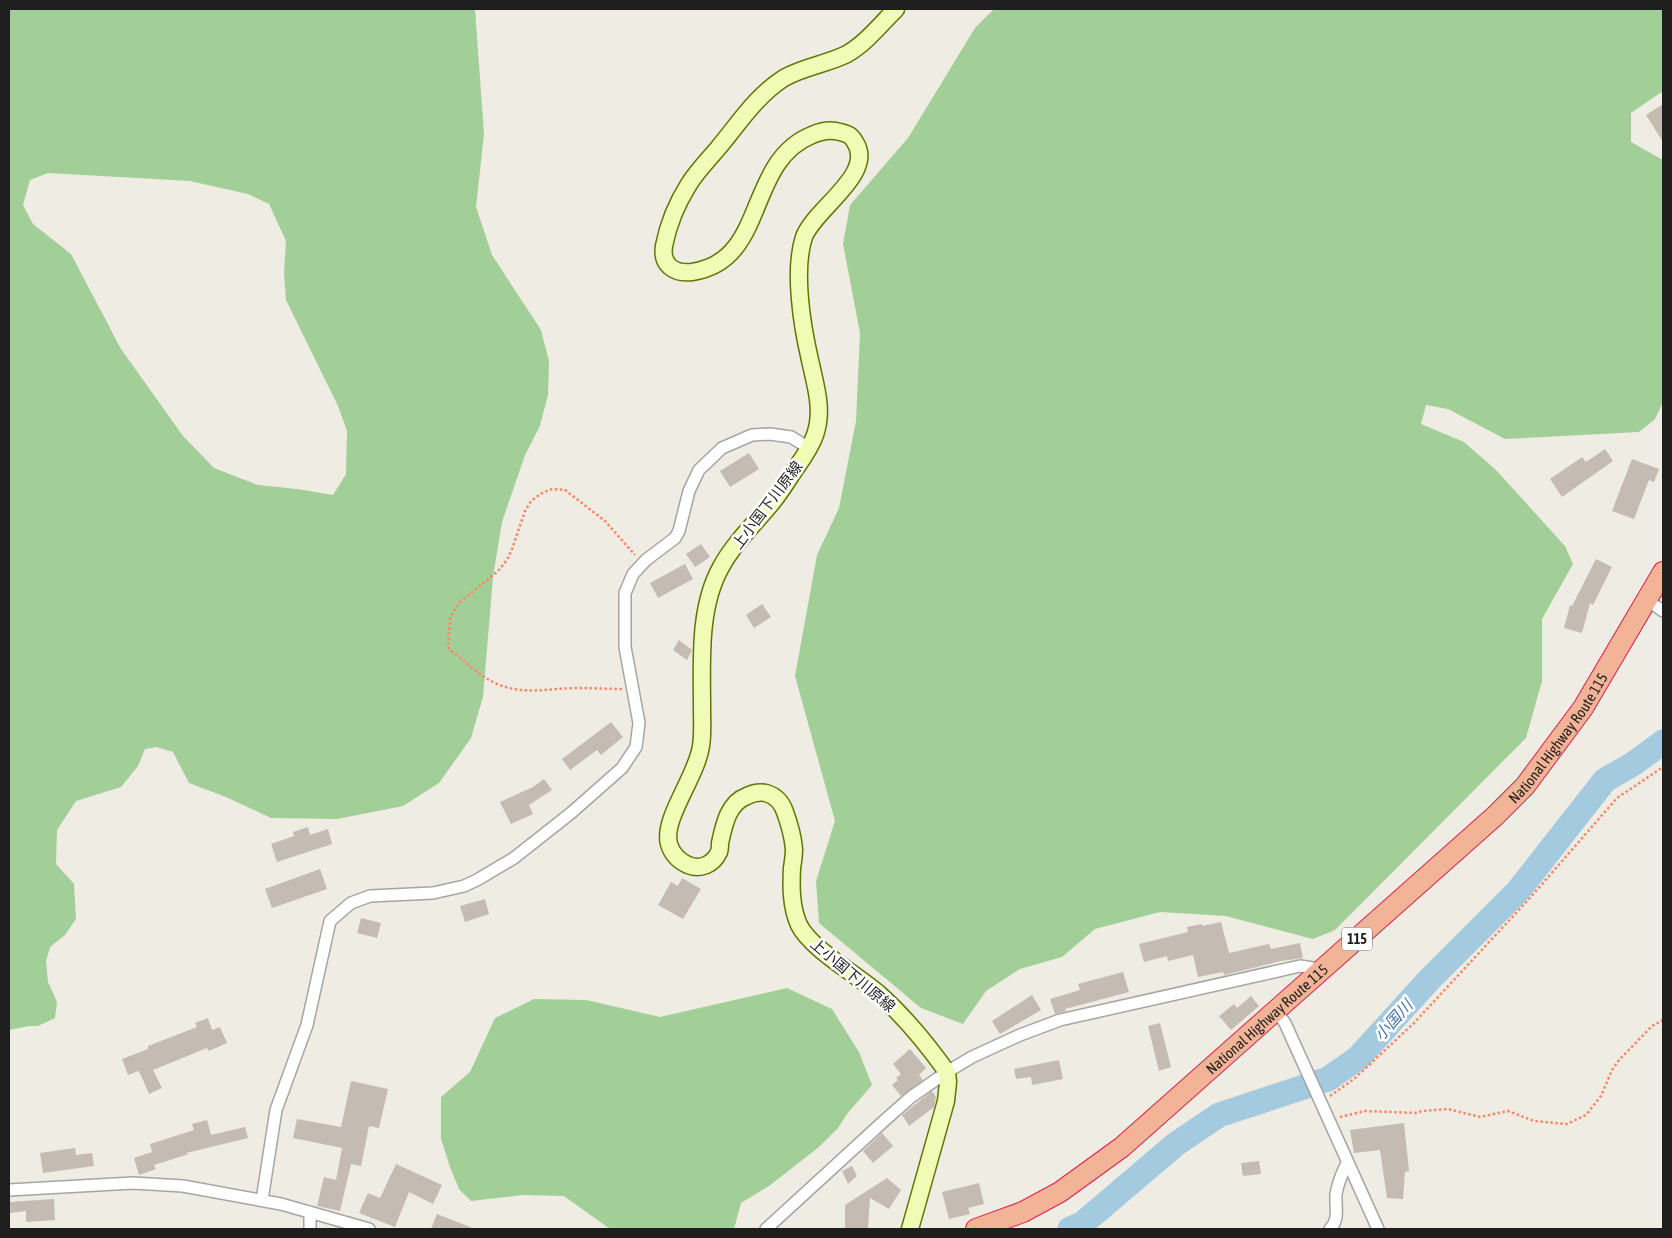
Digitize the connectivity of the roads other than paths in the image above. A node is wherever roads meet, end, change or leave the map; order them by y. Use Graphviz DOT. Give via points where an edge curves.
graph roads {
  1 [pos="896,9"];
  2 [pos="809,448"];
  3 [pos="1663,572"];
  4 [pos="1655,606"];
  5 [pos="1319,972"];
  6 [pos="1276,1011"];
  7 [pos="947,1072"];
  8 [pos="1348,1163"];
  9 [pos="9,1190"];
  10 [pos="262,1200"];
  11 [pos="310,1212"];
  12 [pos="310,1229"];
  13 [pos="369,1229"];
  14 [pos="766,1229"];
  15 [pos="910,1229"];
  16 [pos="976,1229"];
  17 [pos="1330,1229"];
  18 [pos="1378,1229"];
  1 -- 2 [label="main road, 上小国下川原線" via="845,55 789,75 769,89 689,183 670,221 663,252 665,263 675,271 690,272 712,266 734,251 747,232 777,162 794,144 830,130 850,136 858,145 858,165 850,181 810,224 803,240 799,274 804,327 820,415"];
  2 -- 7 [label="main road, 上小国下川原線" via="775,499 721,566 712,587 703,640 701,745 695,770 672,816 669,845 680,862 693,868 704,867 719,852 729,811 740,799 753,793 768,793 781,802 794,852 794,912 802,931 902,1016"];
  2 -- 10 [label="street" via="791,437 770,434 752,435 722,448 699,470 675,538 632,574 624,593 625,648 639,723 636,747 622,768 571,813 496,870 464,886 433,893 379,895 359,900 330,921 307,1025 276,1110"];
  3 -- 4 [label="highway, National Highway Route 115 / 115"];
  4 -- 5 [label="highway, National Highway Route 115 / 115" via="1525,786"];
  5 -- 6 [label="highway, National Highway Route 115 / 115"];
  5 -- 7 [label="street" via="1300,966 1060,1020 972,1057"];
  6 -- 8 [label="street" via="1285,1023"];
  6 -- 16 [label="highway, National Highway Route 115 / 115" via="1122,1147 1082,1177 1024,1212"];
  7 -- 14 [label="street" via="911,1097"];
  7 -- 15 [label="main road" via="946,1101"];
  8 -- 17 [label="street" via="1338,1185 1335,1222"];
  8 -- 18 [label="street"];
  9 -- 10 [label="street" via="156,1184"];
  10 -- 11 [label="street"];
  11 -- 12 [label="street"];
  11 -- 13 [label="street"];
}
